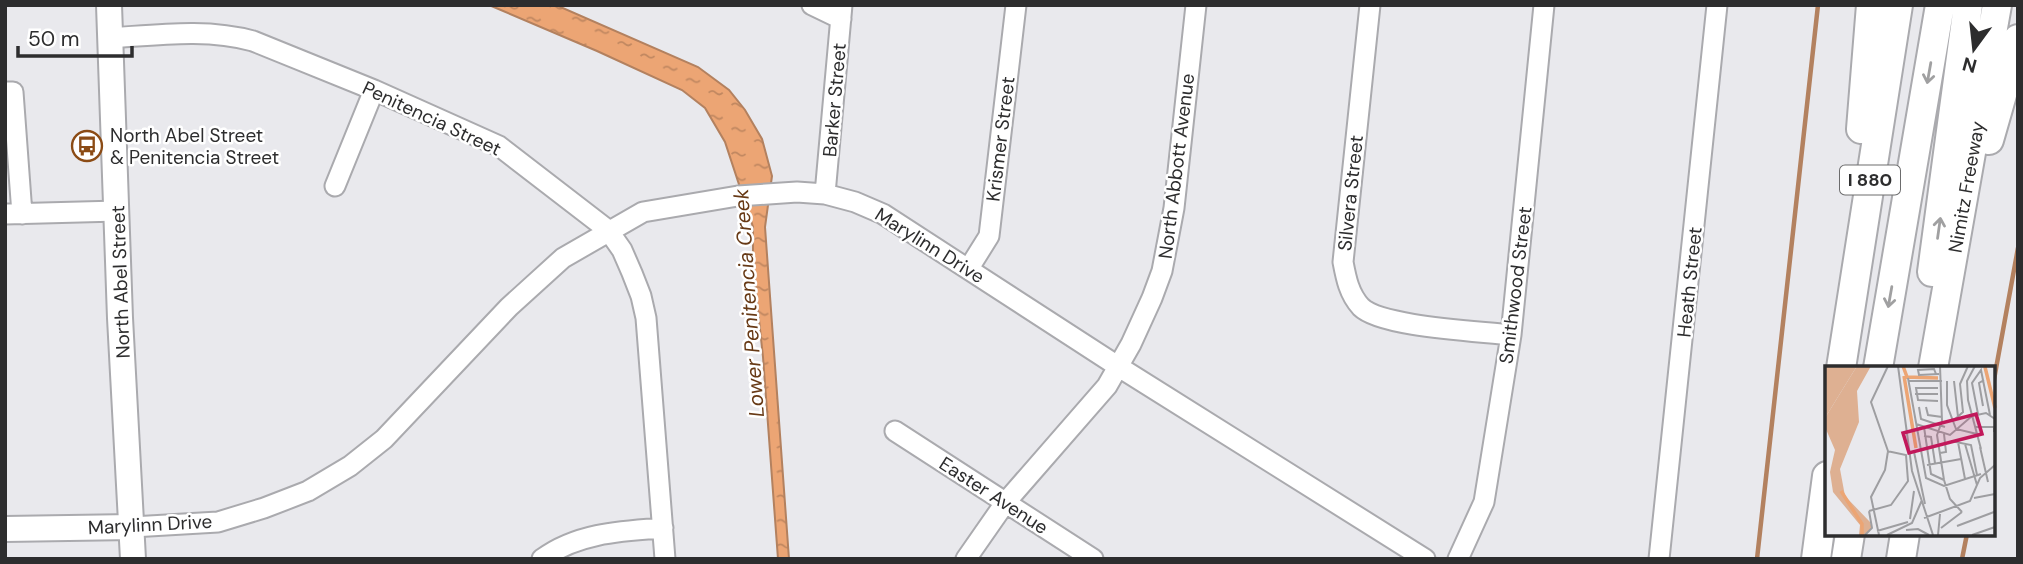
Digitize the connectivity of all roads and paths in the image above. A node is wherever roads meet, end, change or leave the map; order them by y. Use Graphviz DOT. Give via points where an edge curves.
graph roads {
  1 [pos="109,5"];
  2 [pos="812,5"];
  3 [pos="1016,5"];
  4 [pos="1196,5"];
  5 [pos="1370,5"];
  6 [pos="1545,5"];
  7 [pos="1717,5"];
  8 [pos="1871,5"];
  9 [pos="1898,5"];
  10 [pos="1940,5"];
  11 [pos="1968,5"];
  12 [pos="1997,5"];
  13 [pos="841,12"];
  14 [pos="110,38"];
  15 [pos="2018,39"];
  16 [pos="374,90"];
  17 [pos="5,92"];
  18 [pos="335,186"];
  19 [pos="825,194"];
  20 [pos="118,212"];
  21 [pos="14,214"];
  22 [pos="608,230"];
  23 [pos="969,268"];
  24 [pos="1951,270"];
  25 [pos="1510,335"];
  26 [pos="1842,362"];
  27 [pos="1878,366"];
  28 [pos="1918,366"];
  29 [pos="1933,366"];
  30 [pos="1119,367"];
  31 [pos="895,431"];
  32 [pos="1825,491"];
  33 [pos="1005,503"];
  34 [pos="132,527"];
  35 [pos="663,528"];
  36 [pos="5,529"];
  37 [pos="1850,536"];
  38 [pos="1894,536"];
  39 [pos="1905,536"];
  40 [pos="133,559"];
  41 [pos="542,559"];
  42 [pos="665,559"];
  43 [pos="966,559"];
  44 [pos="1093,559"];
  45 [pos="1425,559"];
  46 [pos="1458,559"];
  47 [pos="1659,559"];
  48 [pos="1816,559"];
  49 [pos="1846,559"];
  50 [pos="1891,559"];
  51 [pos="1901,559"];
  1 -- 14 [label="main road, North Abel Street"];
  2 -- 13 [label="street"];
  3 -- 23 [label="street, Krismer Street" via="989,236"];
  4 -- 30 [label="street, North Abbott Avenue" via="1170,235 1153,298"];
  5 -- 25 [label="street, Silvera Street" via="1343,262 1347,285 1362,308 1390,321"];
  6 -- 25 [label="street, Smithwood Street"];
  7 -- 47 [label="street, Heath Street"];
  8 -- 26 [label="highway"];
  9 -- 26 [label="highway, I 880"];
  10 -- 27 [label="highway, one-way"];
  28 -- 11 [label="highway, one-way"];
  12 -- 24 [label="highway, Nimitz Freeway"];
  13 -- 19 [label="street, Barker Street"];
  14 -- 16 [label="street, Penitencia Street" via="238,37"];
  14 -- 20 [label="main road, North Abel Street"];
  15 -- 24 [label="highway"];
  16 -- 18 [label="street"];
  16 -- 22 [label="street, Penitencia Street" via="499,146"];
  17 -- 21 [label="street" via="13,92"];
  19 -- 22 [label="street, Marylinn Drive" via="738,196 643,212"];
  19 -- 23 [label="street, Marylinn Drive" via="883,214"];
  20 -- 21 [label="street"];
  20 -- 34 [label="main road, North Abel Street"];
  22 -- 34 [label="street, Marylinn Drive" via="545,273 394,429 350,466 309,491 218,522"];
  22 -- 35 [label="street, Penitencia Street" via="632,273 646,318"];
  23 -- 30 [label="street, Marylinn Drive"];
  24 -- 29 [label="highway, Nimitz Freeway"];
  25 -- 46 [label="street, Smithwood Street" via="1484,502"];
  30 -- 33 [label="street, North Abbott Avenue"];
  30 -- 45 [label="street, Marylinn Drive"];
  31 -- 33 [label="street, Easter Avenue"];
  32 -- 48 [label="highway"];
  33 -- 43 [label="street, North Abbott Avenue"];
  33 -- 44 [label="street, Easter Avenue"];
  34 -- 36 [label="main road, Marylinn Drive"];
  34 -- 40 [label="main road, North Abel Street"];
  35 -- 41 [label="street" via="577,540"];
  35 -- 42 [label="street, Penitencia Street"];
  37 -- 49 [label="highway"];
  38 -- 50 [label="highway"];
  39 -- 51 [label="highway"];
}
